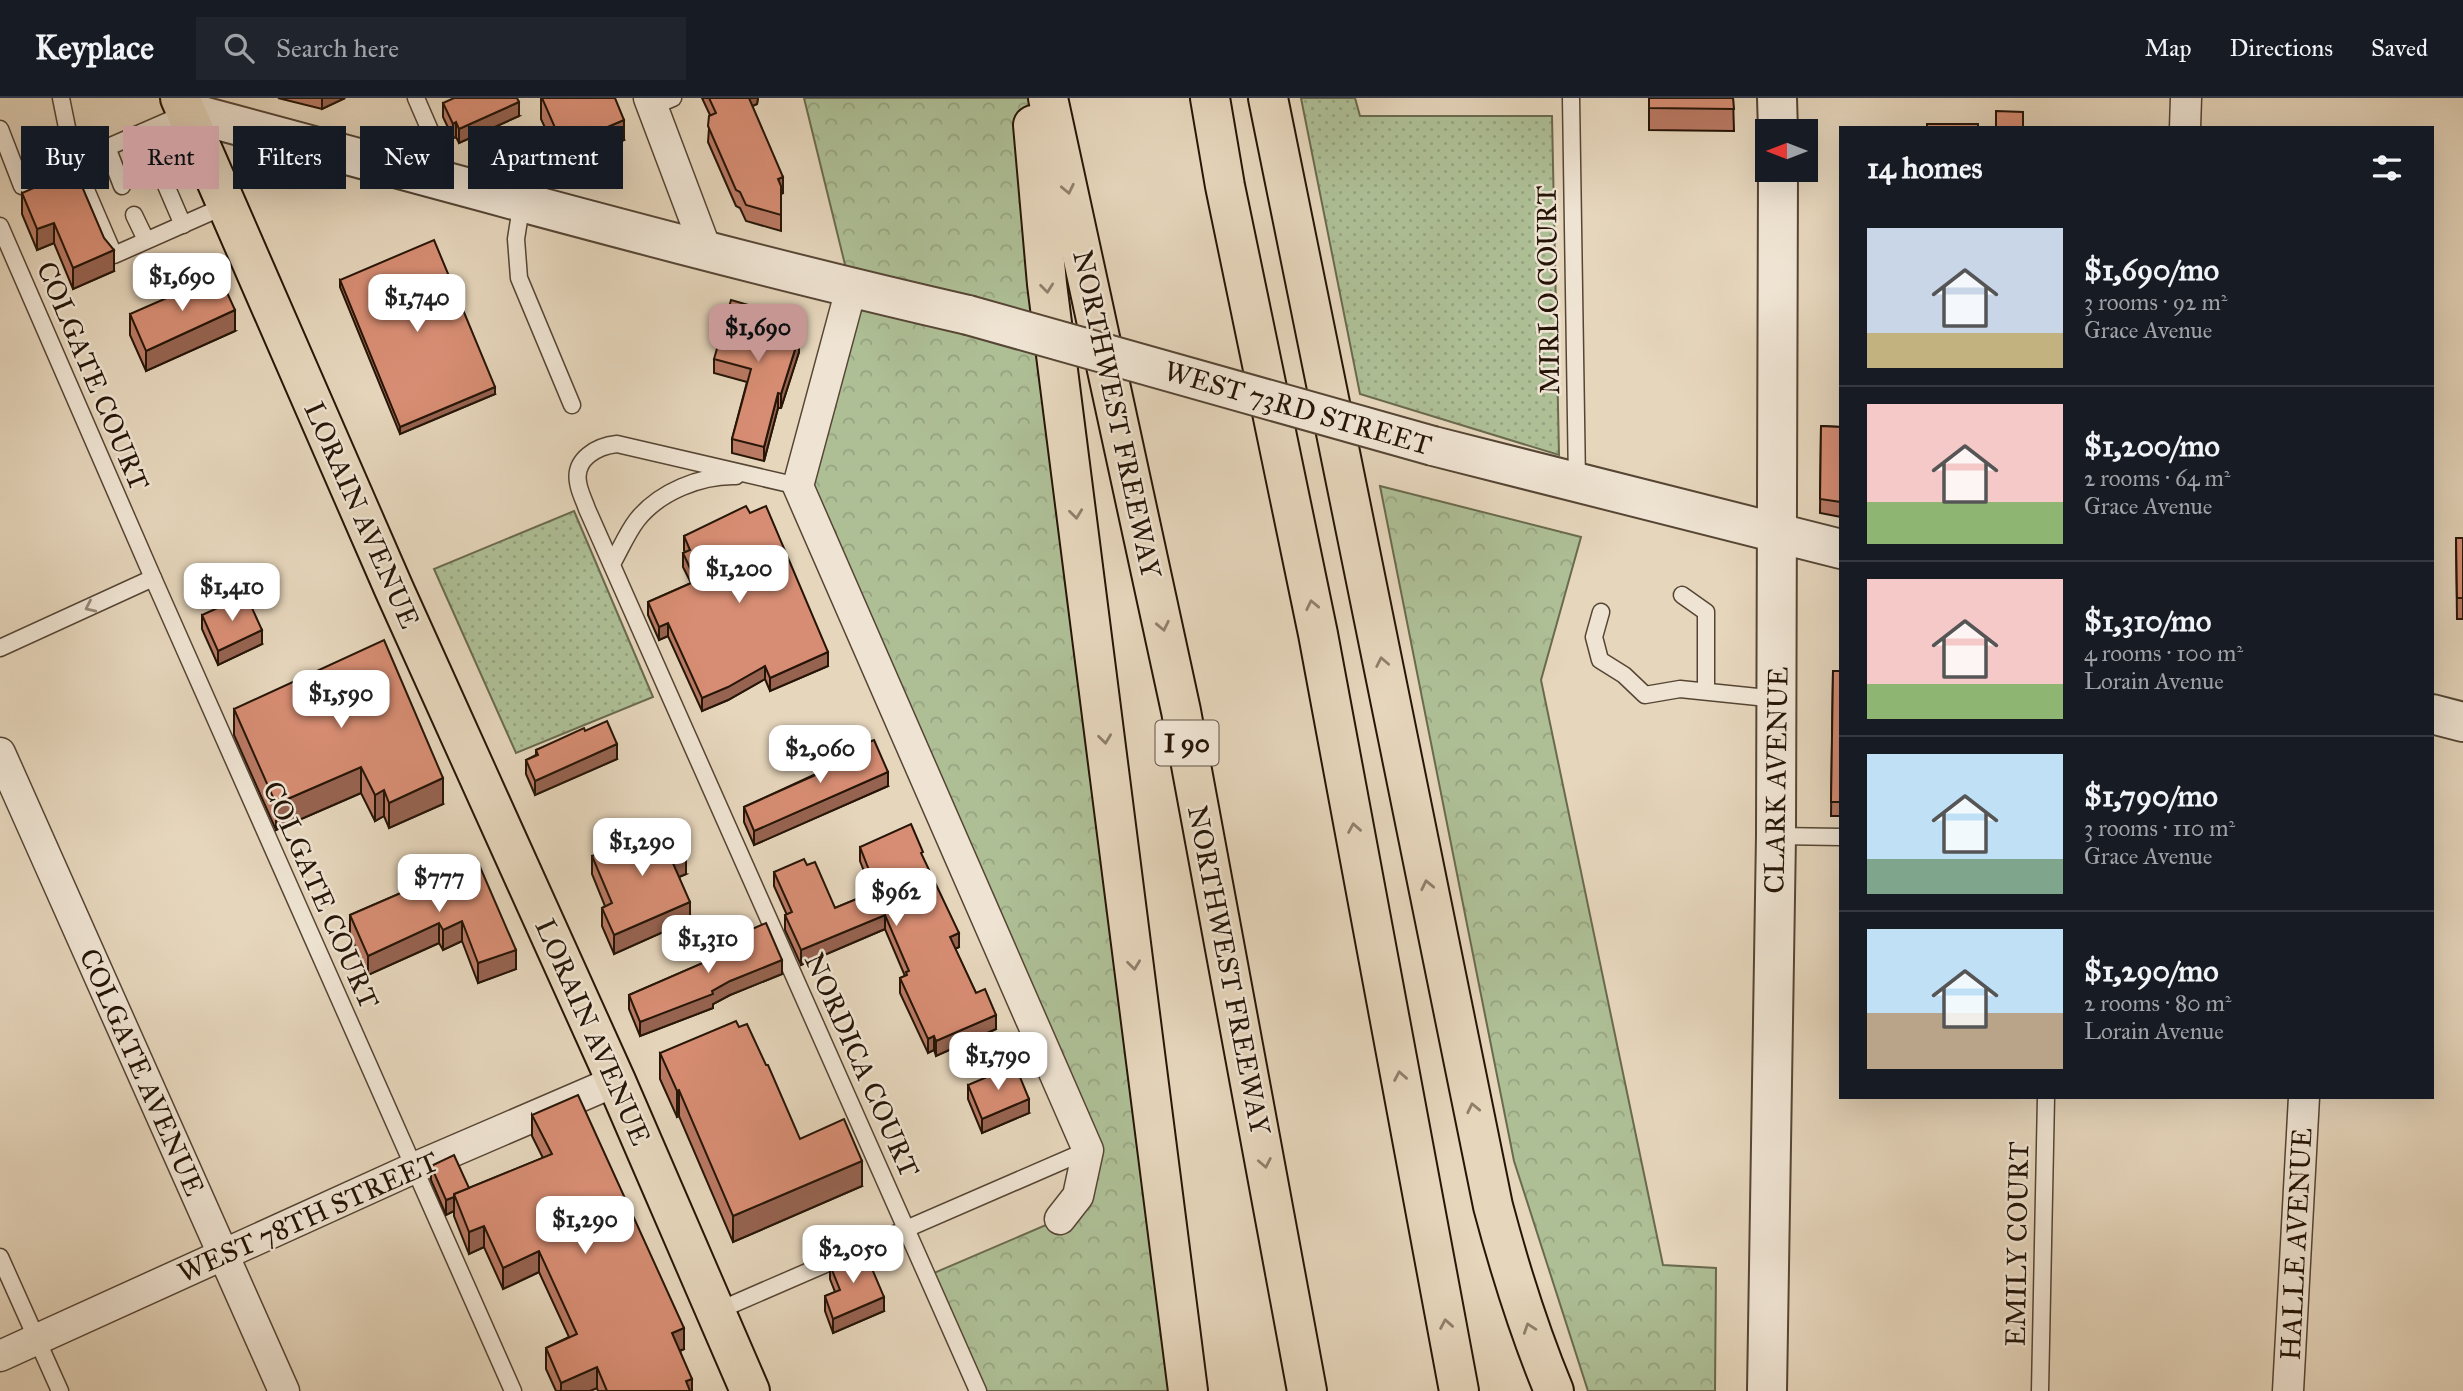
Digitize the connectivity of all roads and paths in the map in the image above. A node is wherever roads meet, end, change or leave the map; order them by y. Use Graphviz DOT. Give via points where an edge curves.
graph roads {
  1 [pos="61,98"];
  2 [pos="416,98"];
  3 [pos="1031,98"];
  4 [pos="1048,98"];
  5 [pos="1210,98"];
  6 [pos="1268,98"];
  7 [pos="1571,98"];
  8 [pos="1777,98"];
  9 [pos="2186,98"];
  10 [pos="658,101"];
  11 [pos="184,105"];
  12 [pos="1777,119"];
  13 [pos="67,126"];
  14 [pos="152,126"];
  15 [pos="428,126"];
  16 [pos="2185,126"];
  17 [pos="0,129"];
  18 [pos="109,153"];
  19 [pos="360,156"];
  20 [pos="1778,182"];
  21 [pos="21,183"];
  22 [pos="454,183"];
  23 [pos="122,186"];
  24 [pos="86,189"];
  25 [pos="168,189"];
  26 [pos="522,201"];
  27 [pos="228,205"];
  28 [pos="135,215"];
  29 [pos="183,225"];
  30 [pos="0,226"];
  31 [pos="146,240"];
  32 [pos="707,253"];
  33 [pos="851,289"];
  34 [pos="572,405"];
  35 [pos="762,477"];
  36 [pos="1577,482"];
  37 [pos="798,486"];
  38 [pos="1779,533"];
  39 [pos="1839,548"];
  40 [pos="612,564"];
  41 [pos="153,578"];
  42 [pos="1682,596"];
  43 [pos="1601,612"];
  44 [pos="0,648"];
  45 [pos="1706,690"];
  46 [pos="1777,699"];
  47 [pos="2434,715"];
  48 [pos="2463,722"];
  49 [pos="0,753"];
  50 [pos="1776,836"];
  51 [pos="1839,837"];
  52 [pos="616,1082"];
  53 [pos="2046,1099"];
  54 [pos="2304,1099"];
  55 [pos="1088,1150"];
  56 [pos="414,1168"];
  57 [pos="1060,1219"];
  58 [pos="906,1230"];
  59 [pos="223,1255"];
  60 [pos="0,1257"];
  61 [pos="715,1312"];
  62 [pos="37,1340"];
  63 [pos="0,1356"];
  64 [pos="60,1391"];
  65 [pos="284,1391"];
  66 [pos="513,1391"];
  67 [pos="750,1391"];
  68 [pos="978,1391"];
  69 [pos="1188,1391"];
  70 [pos="1307,1391"];
  71 [pos="1458,1391"];
  72 [pos="1554,1391"];
  73 [pos="1767,1391"];
  74 [pos="2039,1391"];
  75 [pos="2288,1391"];
  1 -- 13 [label="lane"];
  2 -- 15 [label="lane"];
  3 -- 69 [label="main road, one-way" via="1046,285"];
  4 -- 70 [label="main road, NORTHWEST FREEWAY / I 90, one-way" via="1181,711"];
  71 -- 5 [label="main road, one-way" via="1318,634"];
  72 -- 6 [label="main road, one-way" via="1512,1278 1493,1206"];
  7 -- 36 [label="lane, MIRLO COURT"];
  8 -- 12 [label="street"];
  9 -- 16 [label="street"];
  10 -- 32 [label="street"];
  11 -- 14 [label="lane"];
  11 -- 19 [label="street, WEST 73RD STREET"];
  11 -- 27 [label="main road, LORAIN AVENUE"];
  17 -- 21 [label="lane"];
  18 -- 23 [label="lane"];
  20 -- 38 [label="street, CLARK AVENUE"];
  22 -- 26 [label="street, WEST 73RD STREET"];
  24 -- 31 [label="lane" via="114,255"];
  25 -- 29 [label="lane"];
  26 -- 32 [label="street, WEST 73RD STREET"];
  26 -- 34 [label="lane" via="516,239 519,278"];
  27 -- 29 [label="lane"];
  27 -- 52 [label="main road, LORAIN AVENUE" via="383,564"];
  28 -- 31 [label="lane"];
  29 -- 31 [label="lane"];
  30 -- 41 [label="lane, COLGATE COURT"];
  32 -- 33 [label="street, WEST 73RD STREET"];
  33 -- 36 [label="street, WEST 73RD STREET, bridge" via="968,316"];
  33 -- 37 [label="street"];
  35 -- 37 [label="lane"];
  35 -- 40 [label="lane" via="722,475 656,502 637,520"];
  35 -- 40 [label="lane, NORDICA COURT" via="617,444 590,453 580,466 578,484"];
  36 -- 38 [label="street, WEST 73RD STREET"];
  37 -- 55 [label="street"];
  38 -- 39 [label="street, WEST 73RD STREET"];
  38 -- 46 [label="street, CLARK AVENUE"];
  40 -- 58 [label="lane, NORDICA COURT"];
  41 -- 44 [label="lane, one-way"];
  41 -- 56 [label="lane, COLGATE COURT"];
  42 -- 45 [label="lane" via="1706,612"];
  43 -- 45 [label="lane" via="1594,636 1600,660 1644,695"];
  45 -- 46 [label="lane"];
  46 -- 50 [label="street, CLARK AVENUE"];
  47 -- 48 [label="street"];
  49 -- 59 [label="street, COLGATE AVENUE"];
  50 -- 51 [label="lane"];
  50 -- 73 [label="street, CLARK AVENUE"];
  52 -- 56 [label="street, WEST 78TH STREET"];
  52 -- 61 [label="main road, LORAIN AVENUE"];
  53 -- 74 [label="lane, EMILY COURT"];
  54 -- 75 [label="street, HALLE AVENUE"];
  55 -- 57 [label="street" via="1077,1196"];
  55 -- 58 [label="lane"];
  56 -- 59 [label="street, WEST 78TH STREET"];
  56 -- 66 [label="lane, COLGATE COURT"];
  58 -- 61 [label="lane"];
  58 -- 68 [label="lane, NORDICA COURT"];
  59 -- 62 [label="street, WEST 78TH STREET"];
  59 -- 65 [label="street, COLGATE AVENUE"];
  60 -- 62 [label="lane"];
  61 -- 67 [label="main road, LORAIN AVENUE"];
  62 -- 63 [label="street, WEST 78TH STREET"];
  62 -- 64 [label="lane"];
}
